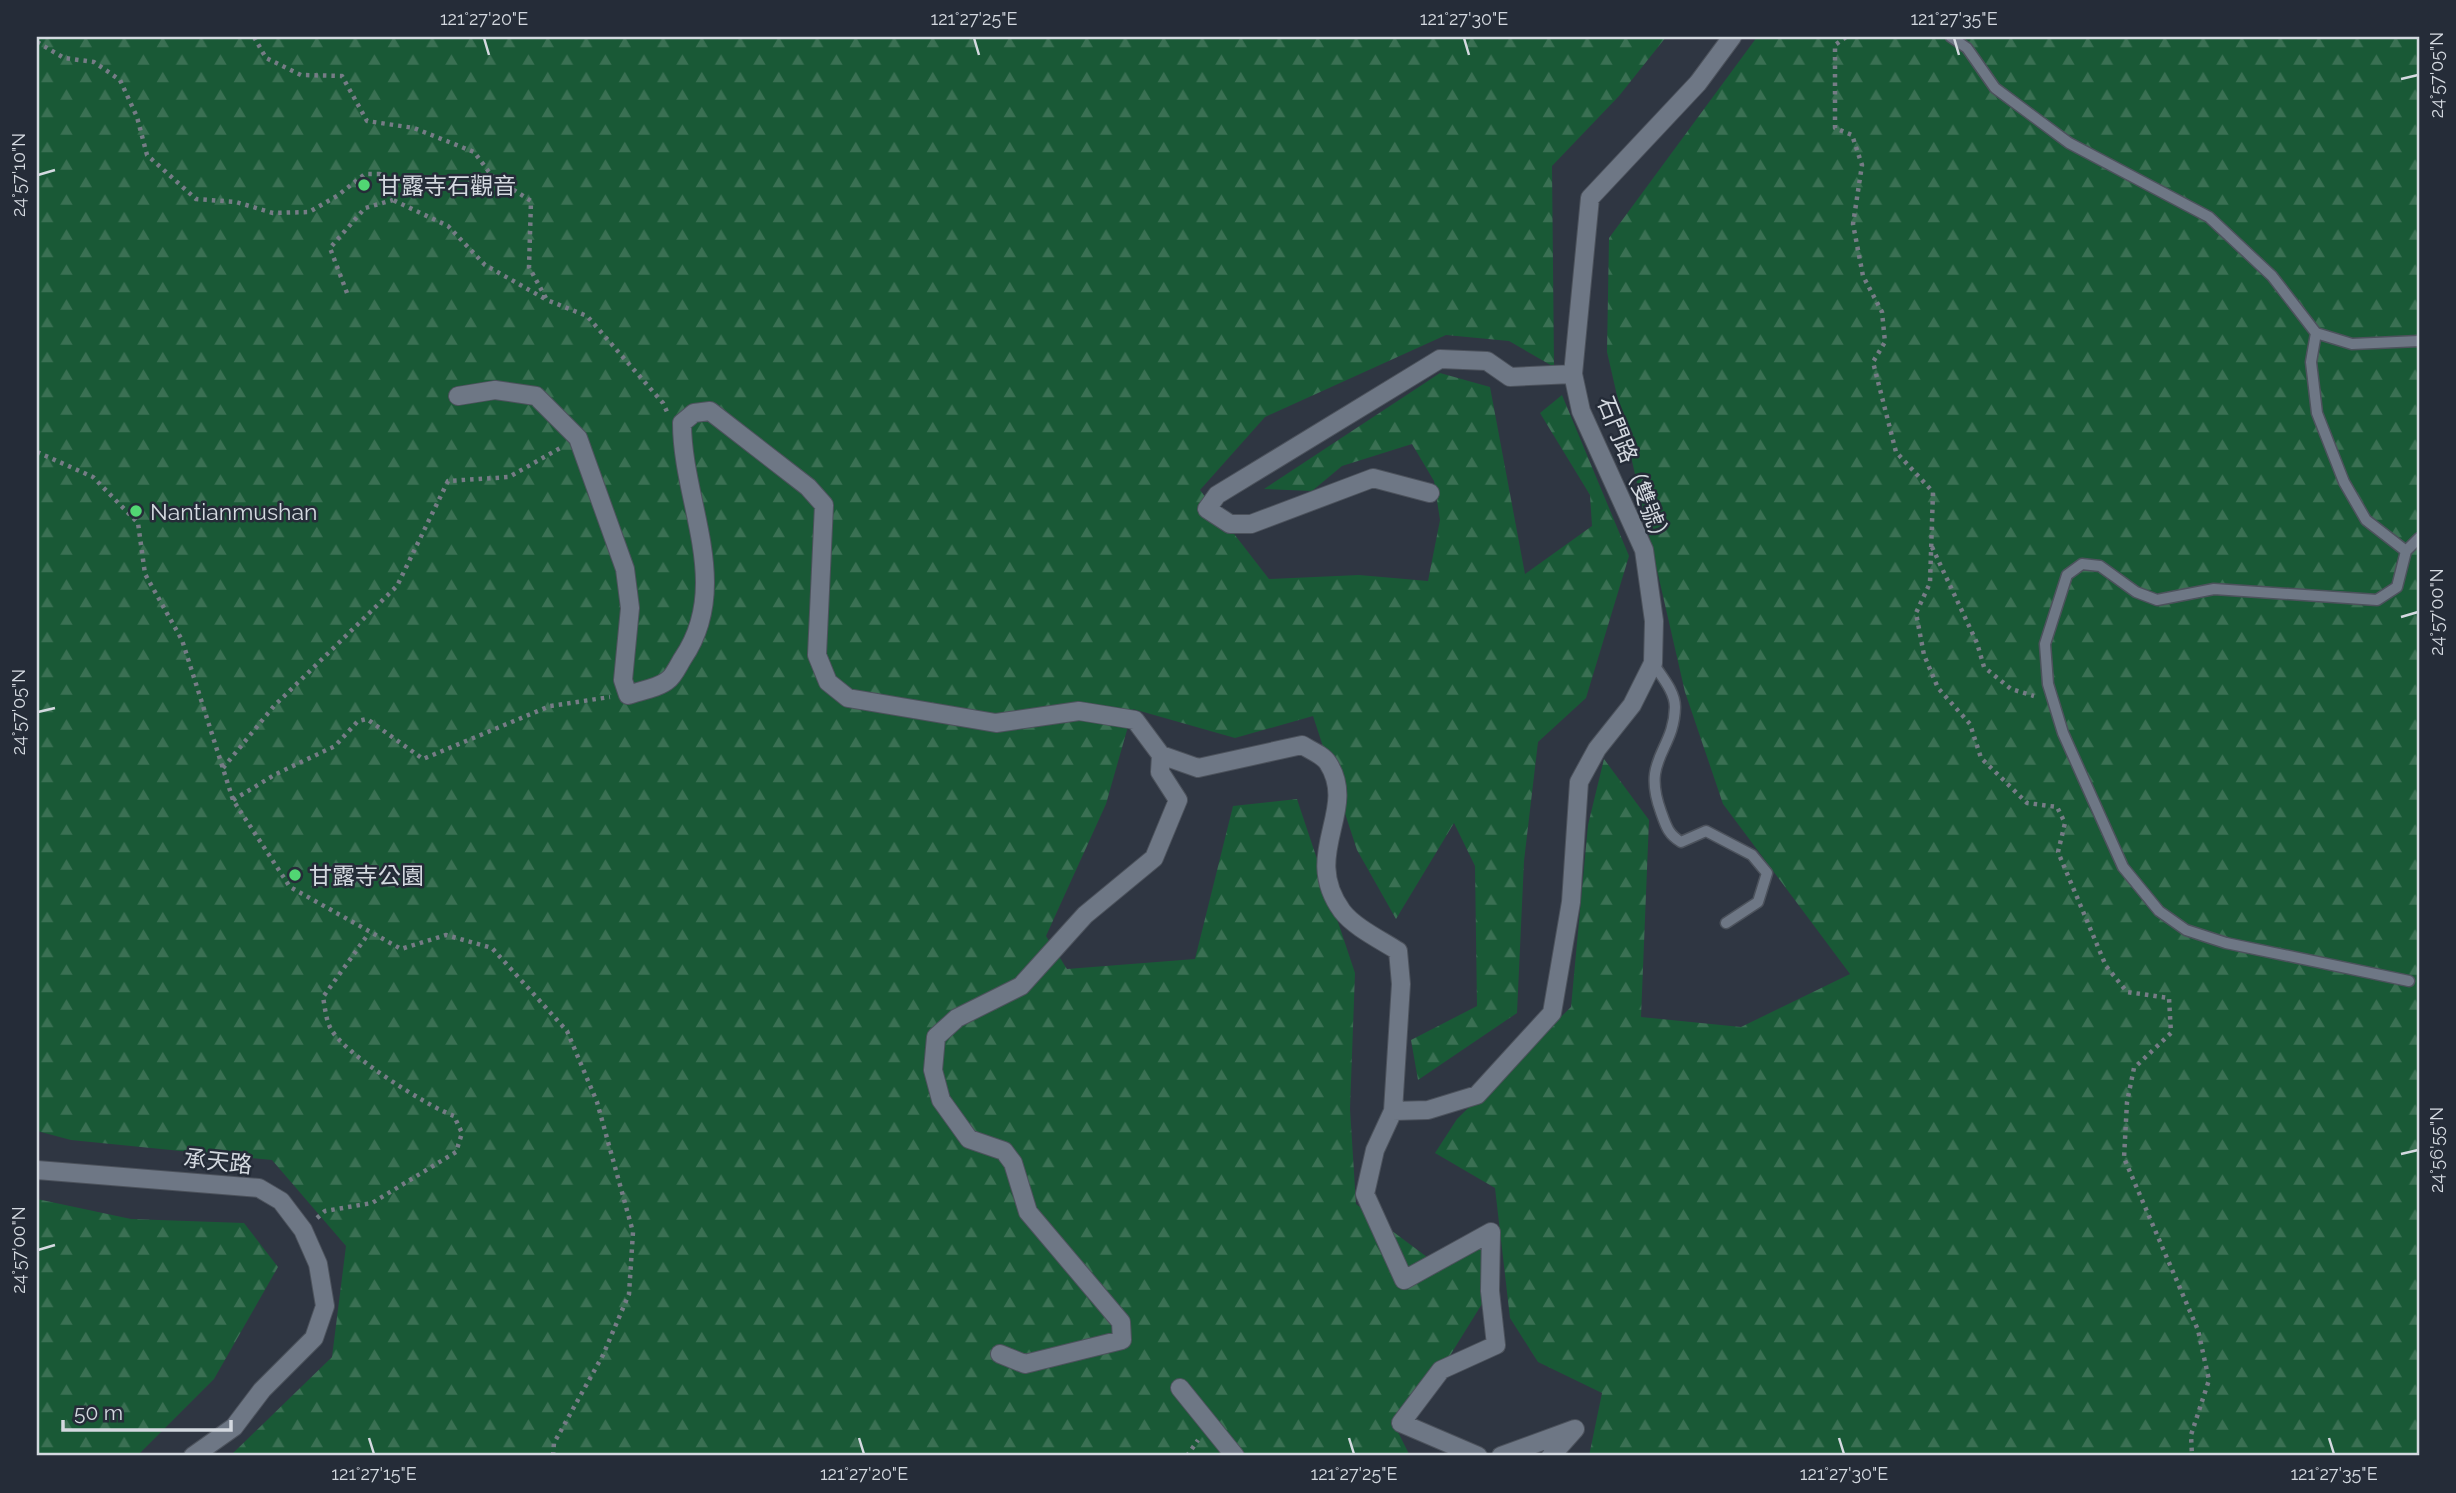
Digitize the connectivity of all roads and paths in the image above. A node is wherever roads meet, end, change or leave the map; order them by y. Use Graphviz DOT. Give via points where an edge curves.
graph roads {
  1 [pos="254,37"];
  2 [pos="1732,37"];
  3 [pos="1846,37"];
  4 [pos="1951,37"];
  5 [pos="37,42"];
  6 [pos="393,200"];
  7 [pos="347,293"];
  8 [pos="547,300"];
  9 [pos="2316,333"];
  10 [pos="2419,341"];
  11 [pos="1573,374"];
  12 [pos="458,396"];
  13 [pos="578,438"];
  14 [pos="682,444"];
  15 [pos="37,452"];
  16 [pos="1430,493"];
  17 [pos="2419,538"];
  18 [pos="1931,545"];
  19 [pos="2406,551"];
  20 [pos="1653,663"];
  21 [pos="628,695"];
  22 [pos="2052,702"];
  23 [pos="1161,755"];
  24 [pos="223,768"];
  25 [pos="233,800"];
  26 [pos="1726,923"];
  27 [pos="369,932"];
  28 [pos="2409,981"];
  29 [pos="1393,1111"];
  30 [pos="37,1170"];
  31 [pos="303,1230"];
  32 [pos="1000,1354"];
  33 [pos="1180,1388"];
  34 [pos="193,1456"];
  35 [pos="553,1456"];
  36 [pos="1235,1456"];
  37 [pos="1478,1456"];
  38 [pos="1501,1456"];
  39 [pos="1550,1456"];
  40 [pos="2192,1456"];
  41 [pos="2346,1456"];
  42 [pos="2371,1456"];
  1 -- 8 [label="path" via="266,58 301,75 342,76 367,121 414,128 474,152 492,176 531,201 530,267"];
  2 -- 11 [label="street, 石門路（雙號）" via="1698,83 1590,198"];
  3 -- 18 [label="path" via="1835,45 1835,128 1852,135 1862,165 1853,225 1863,275 1882,312 1885,342 1873,362 1896,452 1933,492"];
  4 -- 9 [label="lane" via="1967,48 1995,88 2069,142 2209,217 2272,276"];
  5 -- 6 [label="path" via="64,58 94,62 120,80 148,155 196,199 236,202 273,213 309,212 365,174 380,174 390,186"];
  6 -- 7 [label="path" via="365,208 330,248"];
  6 -- 8 [label="path" via="448,226 485,265"];
  8 -- 14 [label="path" via="587,316 663,403"];
  9 -- 10 [label="lane" via="2352,344"];
  9 -- 19 [label="lane" via="2311,362 2317,413 2344,482 2366,520"];
  11 -- 16 [label="street" via="1510,377 1487,361 1440,359 1217,495 1207,509 1230,524 1251,524 1373,478"];
  11 -- 20 [label="street, 石門路（雙號）" via="1581,411 1644,551 1654,621"];
  12 -- 13 [label="street" via="495,390 536,396"];
  13 -- 21 [label="street" via="625,569 630,608 623,680"];
  13 -- 24 [label="path" via="509,477 449,481 397,586 274,706"];
  14 -- 21 [label="street" via="705,562 704,602 693,644 668,681"];
  14 -- 23 [label="street" via="682,423 694,413 710,411 808,487 824,505 817,655 828,682 848,698 996,723 1079,711 1135,720"];
  15 -- 24 [label="path" via="93,477 138,523 145,574 181,640"];
  17 -- 19 [label="lane"];
  18 -- 22 [label="path" via="1984,667 2011,689"];
  18 -- 40 [label="path" via="1930,583 1916,613 1924,655 1938,688 1970,724 1981,758 2027,803 2057,807 2065,823 2058,852 2106,966 2127,992 2169,998 2171,1033 2134,1068 2123,1158 2198,1330 2209,1380 2191,1435"];
  19 -- 22 [label="lane" via="2397,587 2377,600 2214,589 2157,600 2136,592 2101,566 2082,564 2067,575 2045,644"];
  20 -- 26 [label="lane" via="1675,704 1653,775 1655,795 1670,835 1681,842 1706,831 1752,855 1767,873 1758,902"];
  20 -- 29 [label="street, 石門路（雙號）" via="1632,705 1597,749 1579,782 1571,902 1552,1013 1477,1095 1428,1110"];
  21 -- 25 [label="path" via="550,706 423,759 368,719 358,721 335,746"];
  22 -- 28 [label="lane" via="2123,867 2159,911 2186,930 2226,943"];
  23 -- 29 [label="street" via="1198,768 1302,745 1328,761 1339,791 1324,865 1330,893 1344,914 1398,951 1401,984"];
  23 -- 32 [label="street" via="1160,772 1178,800 1154,858 1085,915 1021,986 957,1018 936,1037 933,1070 941,1100 969,1139 1004,1151 1013,1163 1028,1212 1121,1322 1122,1340 1025,1364"];
  24 -- 25 [label="path"];
  25 -- 27 [label="path" via="290,887"];
  27 -- 31 [label="path" via="323,997 331,1029 354,1053 436,1110 454,1116 462,1133 456,1153 372,1203 325,1211"];
  27 -- 35 [label="path" via="401,949 446,935 492,948 567,1031 597,1102 633,1232 629,1294 603,1355 554,1443"];
  29 -- 37 [label="street" via="1375,1150 1365,1194 1404,1280 1491,1232 1490,1291 1496,1345 1440,1370 1401,1423"];
  30 -- 31 [label="street, 承天路" via="259,1188 281,1201"];
  31 -- 34 [label="street, 承天路" via="318,1264 325,1306 314,1338 262,1390 234,1427"];
  33 -- 36 [label="street"];
  38 -- 39 [label="street" via="1575,1429"];
  41 -- 42 [label="path"];
}
